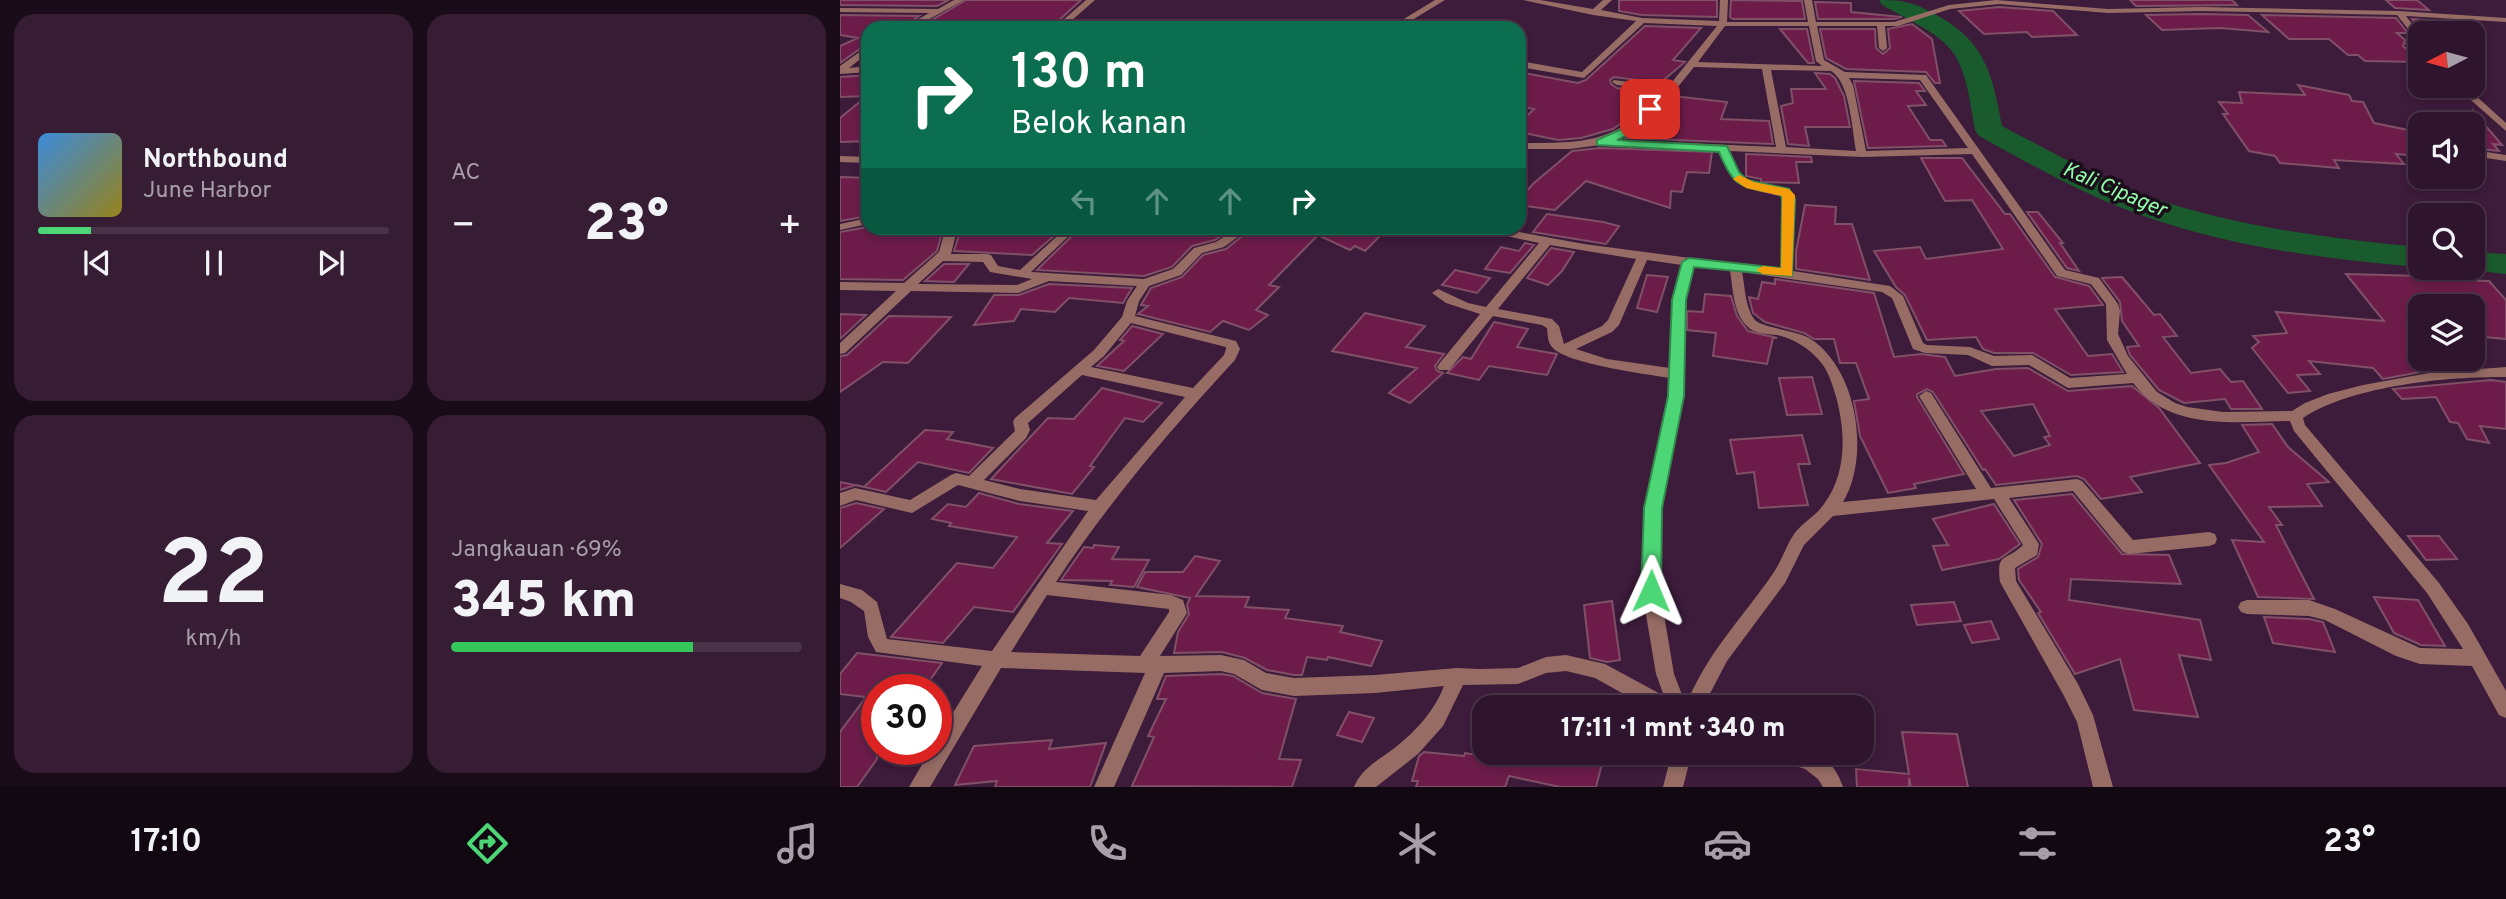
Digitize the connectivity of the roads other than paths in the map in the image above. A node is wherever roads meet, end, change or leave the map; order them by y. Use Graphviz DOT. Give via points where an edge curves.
graph roads {
  1 [pos="960,0"];
  2 [pos="1091,0"];
  3 [pos="1441,0"];
  4 [pos="1527,0"];
  5 [pos="1608,0"];
  6 [pos="1724,0"];
  7 [pos="1808,0"];
  8 [pos="840,10"];
  9 [pos="939,11"];
  10 [pos="1593,13"];
  11 [pos="2399,13"];
  12 [pos="1642,20"];
  13 [pos="2506,20"];
  14 [pos="920,21"];
  15 [pos="1066,21"];
  16 [pos="1405,21"];
  17 [pos="1812,23"];
  18 [pos="1881,23"];
  19 [pos="2408,23"];
  20 [pos="1723,24"];
  21 [pos="1883,48"];
  22 [pos="861,54"];
  23 [pos="1692,64"];
  24 [pos="1526,65"];
  25 [pos="1766,67"];
  26 [pos="861,69"];
  27 [pos="1830,69"];
  28 [pos="840,70"];
  29 [pos="1842,75"];
  30 [pos="1617,82"];
  31 [pos="1669,90"];
  32 [pos="2473,98"];
  33 [pos="2506,128"];
  34 [pos="1601,142"];
  35 [pos="1526,146"];
  36 [pos="1723,149"];
  37 [pos="1782,151"];
  38 [pos="1975,151"];
  39 [pos="1862,154"];
  40 [pos="2485,155"];
  41 [pos="2506,158"];
  42 [pos="840,159"];
  43 [pos="861,159"];
  44 [pos="861,224"];
  45 [pos="840,227"];
  46 [pos="950,235"];
  47 [pos="1064,235"];
  48 [pos="1234,235"];
  49 [pos="1515,235"];
  50 [pos="1546,242"];
  51 [pos="944,253"];
  52 [pos="1643,257"];
  53 [pos="1689,262"];
  54 [pos="1735,268"];
  55 [pos="1787,273"];
  56 [pos="1022,274"];
  57 [pos="1049,278"];
  58 [pos="1145,283"];
  59 [pos="908,285"];
  60 [pos="840,286"];
  61 [pos="1438,293"];
  62 [pos="1489,312"];
  63 [pos="1128,318"];
  64 [pos="840,333"];
  65 [pos="856,335"];
  66 [pos="1566,348"];
  67 [pos="840,350"];
  68 [pos="1444,367"];
  69 [pos="1082,370"];
  70 [pos="2506,372"];
  71 [pos="1676,374"];
  72 [pos="2136,378"];
  73 [pos="1196,394"];
  74 [pos="1926,396"];
  75 [pos="2295,416"];
  76 [pos="971,484"];
  77 [pos="1993,494"];
  78 [pos="840,500"];
  79 [pos="1100,507"];
  80 [pos="1829,510"];
  81 [pos="2209,539"];
  82 [pos="1045,588"];
  83 [pos="840,591"];
  84 [pos="2247,607"];
  85 [pos="2479,658"];
  86 [pos="996,660"];
  87 [pos="1150,665"];
  88 [pos="1457,676"];
  89 [pos="1644,695"];
  90 [pos="1673,695"];
  91 [pos="1699,695"];
  92 [pos="2506,709"];
  93 [pos="1679,765"];
  94 [pos="1818,765"];
  95 [pos="919,787"];
  96 [pos="1104,787"];
  97 [pos="1364,787"];
  98 [pos="1673,787"];
  99 [pos="1833,787"];
  100 [pos="2103,787"];
  1 -- 9 [label="street"];
  2 -- 15 [label="street"];
  3 -- 16 [label="street"];
  4 -- 10 [label="street"];
  5 -- 10 [label="street"];
  6 -- 20 [label="street"];
  7 -- 17 [label="street"];
  8 -- 9 [label="street"];
  9 -- 14 [label="street"];
  10 -- 12 [label="street"];
  11 -- 13 [label="street"];
  11 -- 18 [label="street" via="2108,11 1999,2 1940,10 1907,22"];
  11 -- 19 [label="street"];
  12 -- 20 [label="street"];
  12 -- 24 [label="street" via="1584,75"];
  17 -- 18 [label="street"];
  17 -- 20 [label="street"];
  17 -- 27 [label="street" via="1820,61"];
  18 -- 21 [label="street"];
  20 -- 23 [label="street"];
  22 -- 28 [label="street"];
  23 -- 25 [label="street"];
  23 -- 31 [label="street"];
  25 -- 27 [label="street"];
  25 -- 37 [label="street"];
  26 -- 28 [label="street"];
  27 -- 29 [label="street"];
  29 -- 38 [label="street" via="1923,77"];
  29 -- 39 [label="street"];
  30 -- 31 [label="street"];
  31 -- 34 [label="street" via="1631,127"];
  32 -- 33 [label="street"];
  34 -- 35 [label="street"];
  34 -- 36 [label="street"];
  36 -- 37 [label="street"];
  36 -- 55 [label="street" via="1743,183 1788,195"];
  37 -- 39 [label="street"];
  38 -- 39 [label="street"];
  38 -- 72 [label="street" via="2061,273 2088,278 2104,292 2113,312 2113,343"];
  40 -- 41 [label="street"];
  42 -- 43 [label="street"];
  44 -- 45 [label="street"];
  46 -- 51 [label="street"];
  47 -- 56 [label="street"];
  48 -- 58 [label="street" via="1220,245 1198,250 1177,272"];
  49 -- 50 [label="street"];
  50 -- 52 [label="street"];
  50 -- 62 [label="street"];
  51 -- 56 [label="street" via="947,258 987,258 994,269"];
  51 -- 59 [label="street"];
  52 -- 53 [label="street"];
  52 -- 66 [label="street" via="1614,322"];
  53 -- 54 [label="street"];
  53 -- 71 [label="street" via="1679,300"];
  54 -- 55 [label="street"];
  54 -- 80 [label="street" via="1748,320 1759,329 1783,332 1811,346 1829,362 1836,377 1852,460"];
  55 -- 72 [label="street" via="1892,291 1918,346 1925,349 1970,351 1992,361 2028,359 2068,383"];
  56 -- 57 [label="street"];
  57 -- 58 [label="street"];
  57 -- 59 [label="street" via="1018,289"];
  58 -- 63 [label="street"];
  59 -- 60 [label="street"];
  59 -- 65 [label="street"];
  61 -- 62 [label="street" via="1453,304"];
  62 -- 66 [label="street" via="1547,322 1553,326 1556,346"];
  62 -- 68 [label="street"];
  63 -- 69 [label="street"];
  63 -- 73 [label="street" via="1231,344 1230,357"];
  64 -- 65 [label="street"];
  65 -- 67 [label="street"];
  66 -- 71 [label="street" via="1606,363"];
  69 -- 73 [label="street"];
  69 -- 76 [label="street" via="1026,415 1020,422 1021,433"];
  70 -- 75 [label="street" via="2475,372 2376,387 2314,404"];
  71 -- 90 [label="street" via="1676,396 1653,508 1651,591"];
  72 -- 75 [label="street" via="2157,400 2185,411 2208,416"];
  73 -- 79 [label="street"];
  74 -- 77 [label="street"];
  75 -- 85 [label="street" via="2299,427 2433,588"];
  76 -- 78 [label="street" via="954,480 910,507 855,494"];
  76 -- 79 [label="street"];
  77 -- 80 [label="street"];
  77 -- 81 [label="street" via="2081,486 2133,548"];
  77 -- 100 [label="street" via="2031,544 2031,550 2006,565 2008,582 2086,722"];
  79 -- 82 [label="street"];
  80 -- 91 [label="street" via="1801,536 1780,577 1740,627"];
  82 -- 86 [label="street"];
  82 -- 87 [label="street" via="1177,606 1178,613"];
  83 -- 86 [label="street" via="869,602 882,646"];
  84 -- 85 [label="street" via="2309,608 2420,656"];
  85 -- 92 [label="street"];
  86 -- 87 [label="street"];
  86 -- 95 [label="street"];
  87 -- 88 [label="street" via="1221,663 1238,666 1262,681 1294,687"];
  87 -- 96 [label="street" via="1154,677"];
  88 -- 89 [label="street" via="1518,676 1566,663 1599,670"];
  88 -- 97 [label="street" via="1451,699 1437,721 1412,747 1376,771"];
  93 -- 98 [label="street"];
  94 -- 99 [label="street" via="1832,777"];
}
